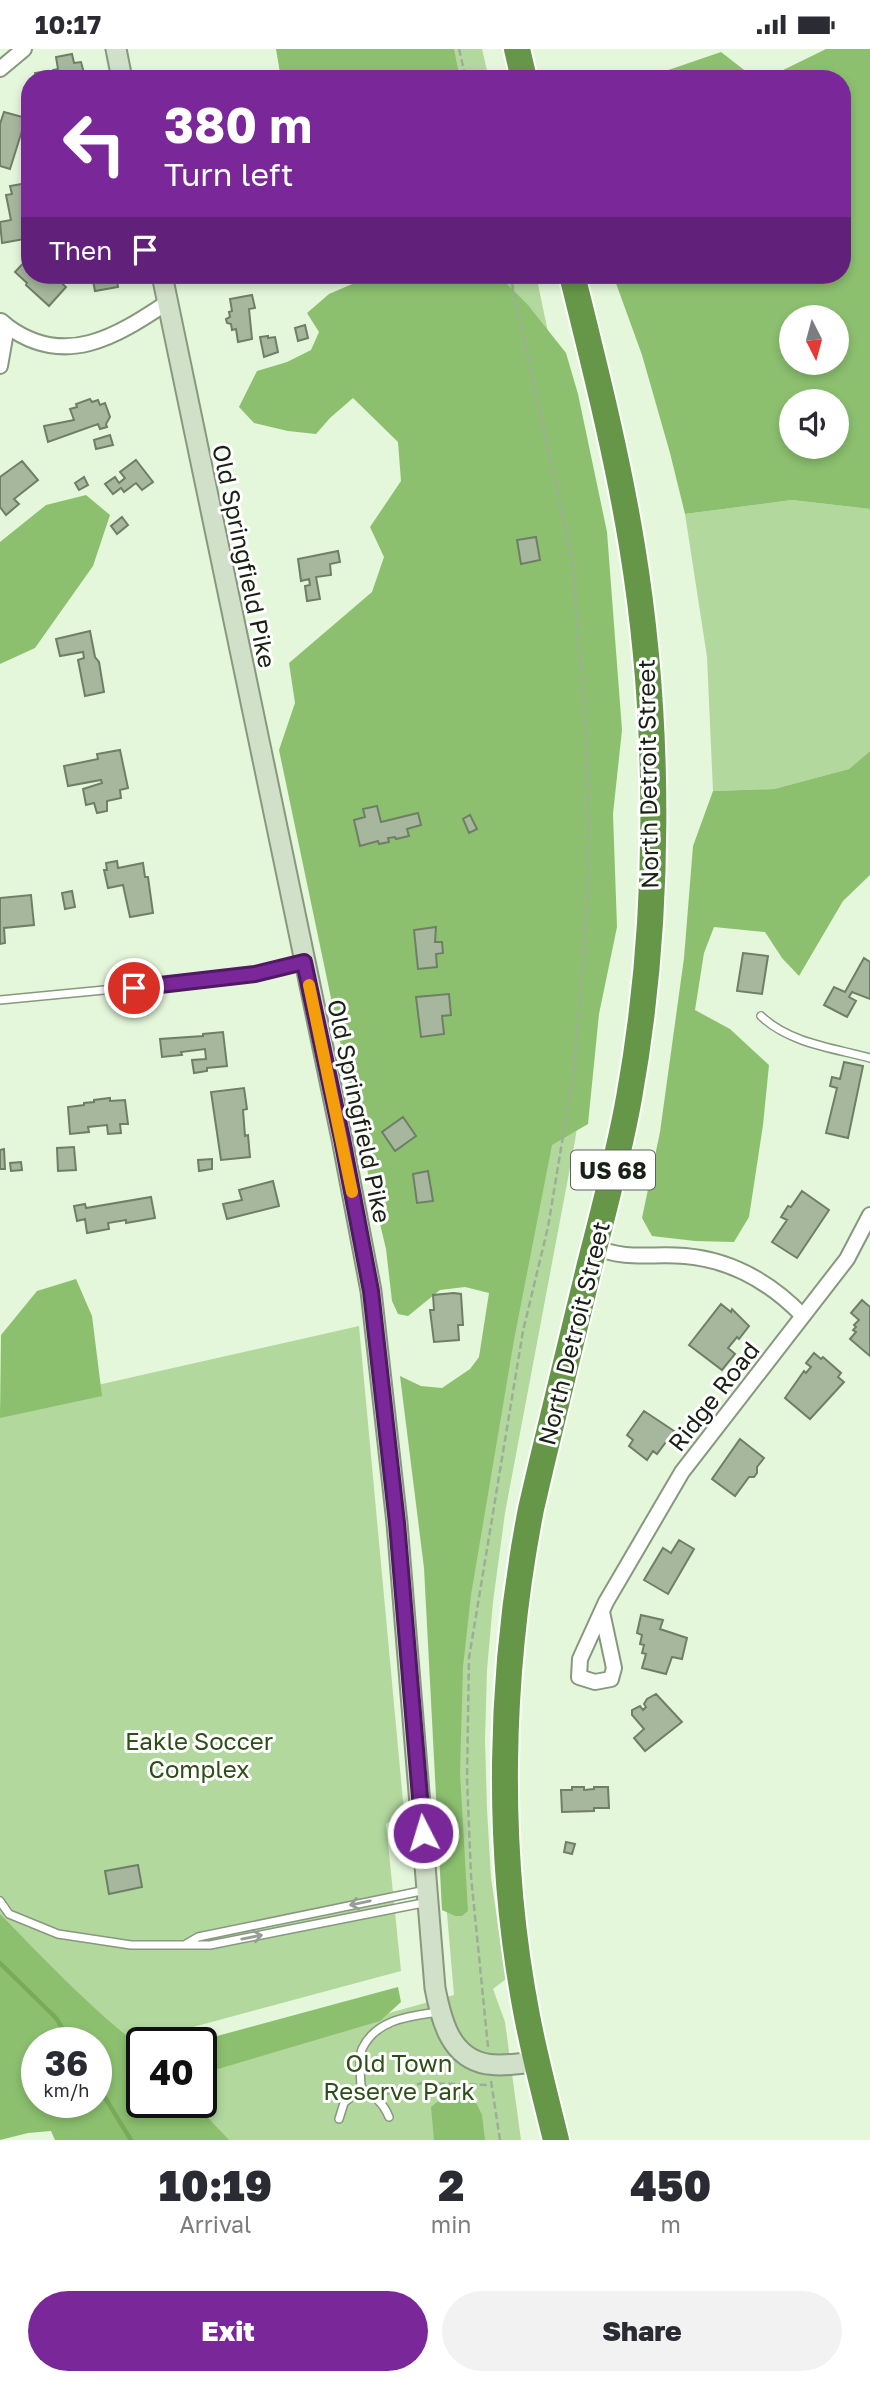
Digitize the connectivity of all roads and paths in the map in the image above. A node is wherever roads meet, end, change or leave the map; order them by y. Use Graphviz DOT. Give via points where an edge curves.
graph roads {
  1 [pos="24,49"];
  2 [pos="116,49"];
  3 [pos="459,49"];
  4 [pos="517,49"];
  5 [pos="0,69"];
  6 [pos="120,70"];
  7 [pos="464,70"];
  8 [pos="522,70"];
  9 [pos="164,284"];
  10 [pos="512,284"];
  11 [pos="574,284"];
  12 [pos="168,302"];
  13 [pos="3,323"];
  14 [pos="0,366"];
  15 [pos="304,962"];
  16 [pos="0,1000"];
  17 [pos="761,1017"];
  18 [pos="870,1058"];
  19 [pos="870,1215"];
  20 [pos="594,1247"];
  21 [pos="803,1316"];
  22 [pos="602,1612"];
  23 [pos="428,1896"];
  24 [pos="0,1901"];
  25 [pos="185,1944"];
  26 [pos="439,2012"];
  27 [pos="537,2062"];
  28 [pos="490,2075"];
  29 [pos="361,2088"];
  30 [pos="377,2098"];
  31 [pos="389,2117"];
  32 [pos="339,2119"];
  33 [pos="500,2140"];
  34 [pos="555,2140"];
  1 -- 5 [label="street"];
  2 -- 6 [label="street"];
  3 -- 7 [label="path"];
  4 -- 8 [label="highway"];
  9 -- 12 [label="street, Old Springfield Pike"];
  10 -- 28 [label="path" via="573,563 587,745 588,895 574,1070 548,1227 523,1331 469,1658 471,1876"];
  11 -- 20 [label="highway, North Detroit Street / US 68" via="632,547 646,666 652,775 644,985 629,1098"];
  12 -- 13 [label="street" via="126,330 97,342 54,346 25,338"];
  12 -- 15 [label="street, Old Springfield Pike"];
  13 -- 14 [label="street"];
  15 -- 16 [label="lane" via="229,978"];
  15 -- 23 [label="street, Old Springfield Pike" via="371,1291 397,1523"];
  17 -- 18 [label="lane" via="798,1038"];
  19 -- 21 [label="street, Ridge Road" via="847,1259"];
  20 -- 21 [label="street" via="627,1257 685,1256 724,1264 758,1278"];
  20 -- 27 [label="highway, North Detroit Street / US 68" via="529,1520 510,1663 505,1763 509,1861 518,1961"];
  21 -- 22 [label="street, Ridge Road" via="682,1472"];
  23 -- 25 [label="lane, one-way" via="198,1937"];
  25 -- 23 [label="lane, one-way" via="210,1945"];
  23 -- 26 [label="street, Old Springfield Pike"];
  24 -- 25 [label="lane" via="9,1914 58,1934 131,1945"];
  26 -- 28 [label="street, Old Springfield Pike" via="456,2045"];
  26 -- 29 [label="lane" via="403,2017 377,2029 361,2050"];
  27 -- 28 [label="street"];
  27 -- 34 [label="highway, US 68"];
  28 -- 30 [label="path" via="422,2083"];
  28 -- 33 [label="path"];
  29 -- 30 [label="lane"];
  29 -- 32 [label="lane" via="344,2103"];
  30 -- 31 [label="lane"];
}
